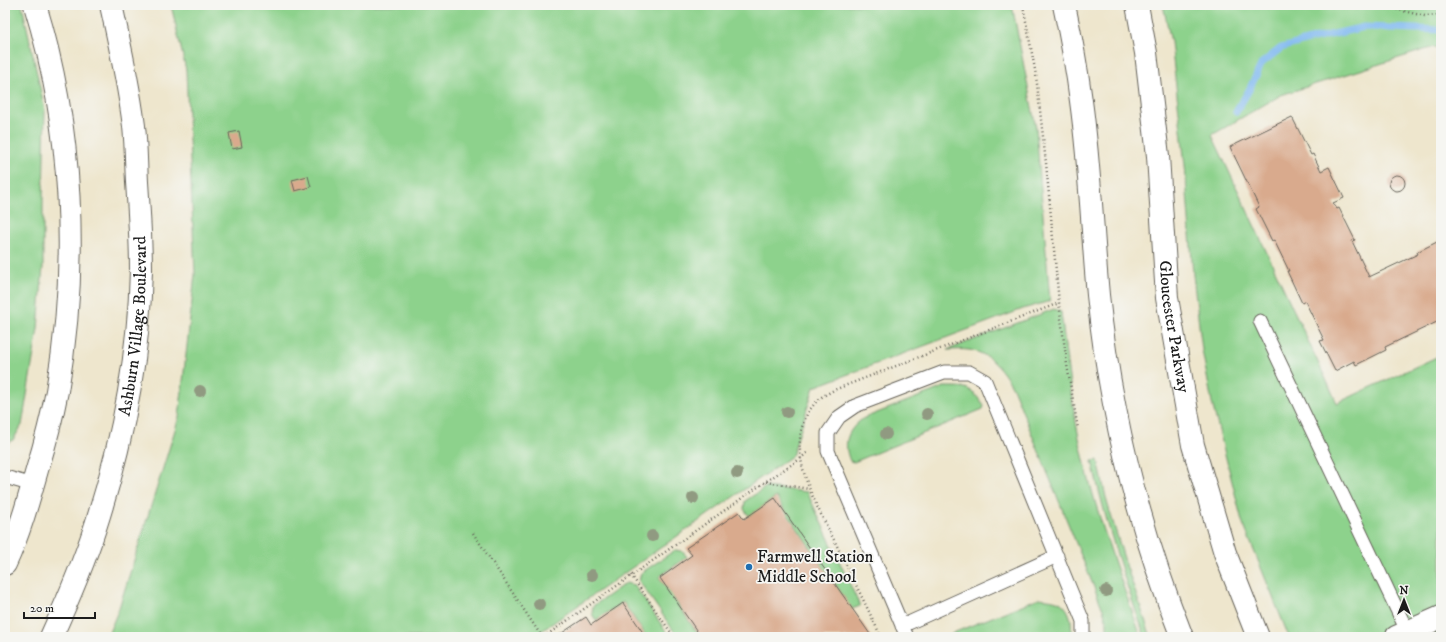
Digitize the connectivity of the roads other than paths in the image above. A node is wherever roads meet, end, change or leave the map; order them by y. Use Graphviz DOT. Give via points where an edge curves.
graph roads {
  1 [pos="35,5"];
  2 [pos="111,5"];
  3 [pos="1064,5"];
  4 [pos="1137,5"];
  5 [pos="1260,321"];
  6 [pos="5,477"];
  7 [pos="33,485"];
  8 [pos="1057,556"];
  9 [pos="5,564"];
  10 [pos="1441,616"];
  11 [pos="905,632"];
  12 [pos="1404,636"];
  13 [pos="51,637"];
  14 [pos="1083,637"];
  15 [pos="1182,637"];
  16 [pos="1258,637"];
  1 -- 7 [label="main road" via="58,97 70,231 69,286 62,354 46,441"];
  2 -- 13 [label="main road, Ashburn Village Boulevard" via="122,50 134,127 141,270 136,340 128,401 95,529"];
  3 -- 15 [label="main road" via="1081,100 1098,295 1115,407 1145,527"];
  4 -- 16 [label="main road, Gloucester Parkway" via="1146,53 1158,156 1167,298 1193,445 1225,553"];
  5 -- 12 [label="lane"];
  6 -- 7 [label="lane"];
  7 -- 9 [label="main road" via="16,541"];
  8 -- 11 [label="lane"];
  8 -- 11 [label="lane" via="986,381 969,372 944,372 855,406 839,417 828,433 828,451"];
  8 -- 14 [label="lane" via="1083,621"];
  10 -- 12 [label="main road"];
}
